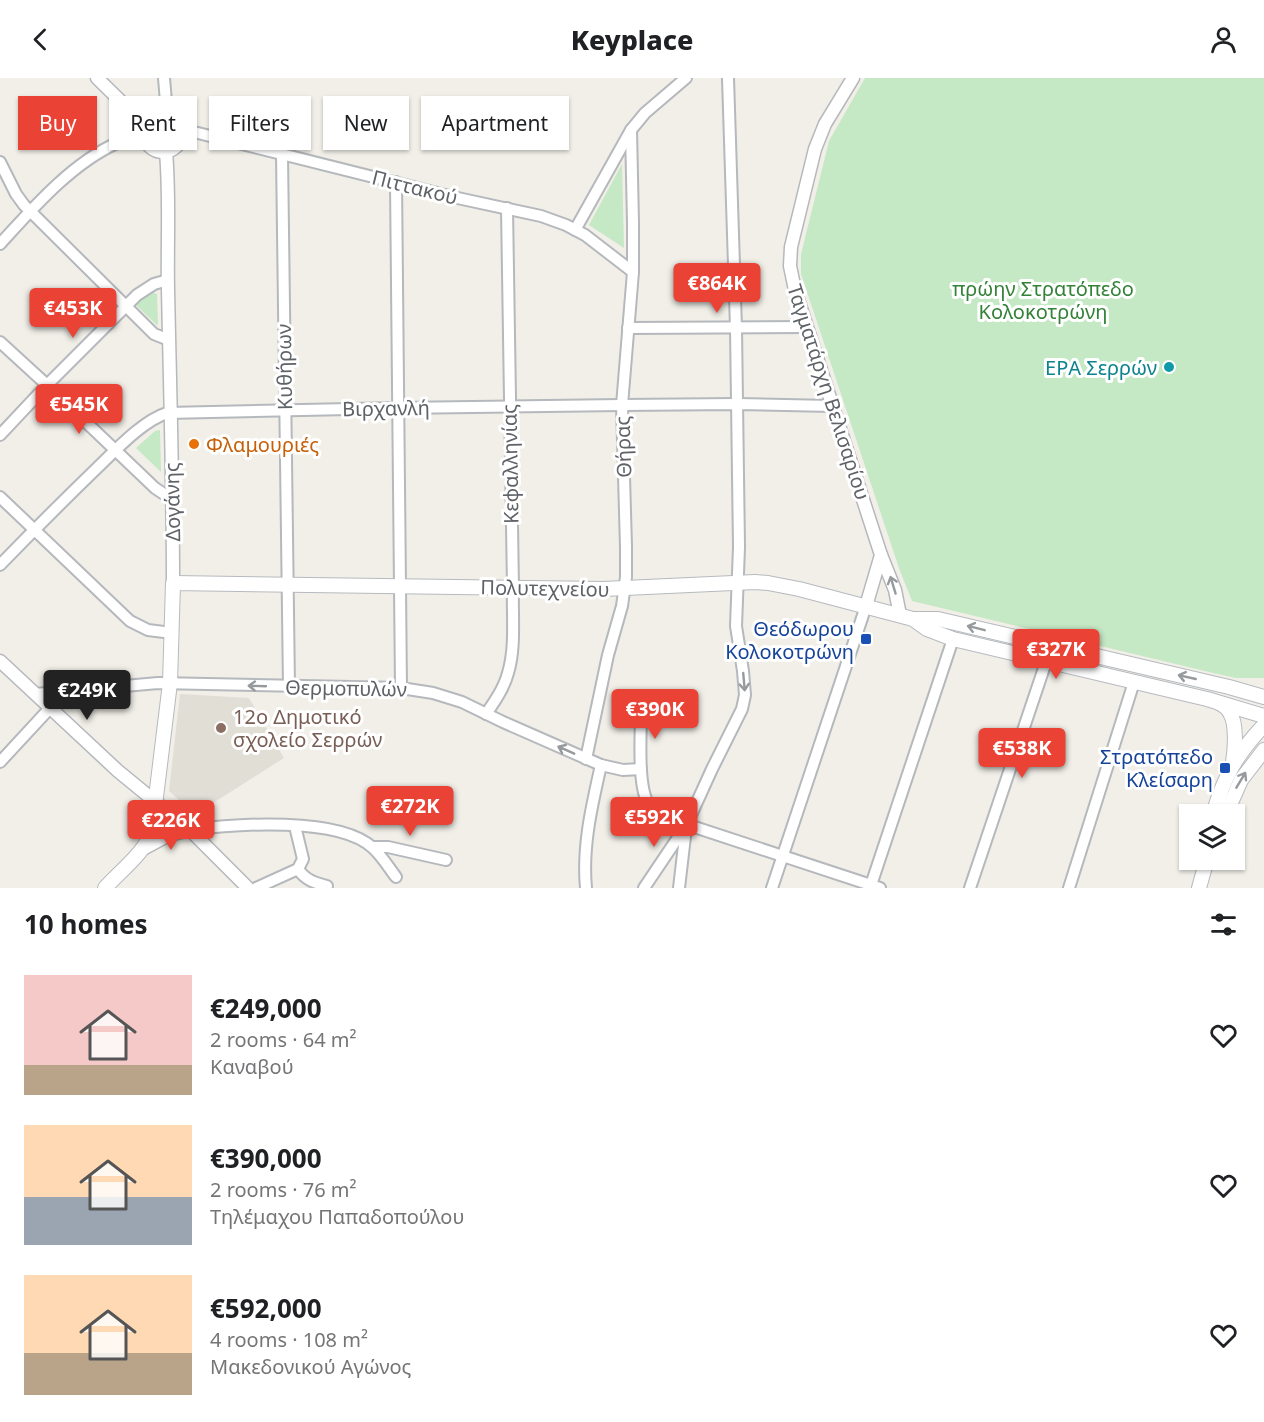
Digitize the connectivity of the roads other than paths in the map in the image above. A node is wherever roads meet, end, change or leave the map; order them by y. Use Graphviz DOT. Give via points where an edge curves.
graph roads {
  1 [pos="97,78"];
  2 [pos="164,78"];
  3 [pos="686,78"];
  4 [pos="728,78"];
  5 [pos="853,78"];
  6 [pos="113,96"];
  7 [pos="166,96"];
  8 [pos="631,130"];
  9 [pos="197,133"];
  10 [pos="109,147"];
  11 [pos="155,150"];
  12 [pos="170,150"];
  13 [pos="166,152"];
  14 [pos="282,154"];
  15 [pos="0,162"];
  16 [pos="396,182"];
  17 [pos="507,208"];
  18 [pos="30,212"];
  19 [pos="575,230"];
  20 [pos="0,244"];
  21 [pos="633,272"];
  22 [pos="168,279"];
  23 [pos="127,306"];
  24 [pos="807,327"];
  25 [pos="628,328"];
  26 [pos="736,328"];
  27 [pos="169,340"];
  28 [pos="0,342"];
  29 [pos="47,385"];
  30 [pos="737,404"];
  31 [pos="622,405"];
  32 [pos="832,406"];
  33 [pos="509,407"];
  34 [pos="398,408"];
  35 [pos="285,410"];
  36 [pos="171,412"];
  37 [pos="0,435"];
  38 [pos="116,450"];
  39 [pos="0,497"];
  40 [pos="173,498"];
  41 [pos="34,529"];
  42 [pos="881,555"];
  43 [pos="0,565"];
  44 [pos="738,582"];
  45 [pos="173,583"];
  46 [pos="286,584"];
  47 [pos="400,585"];
  48 [pos="513,588"];
  49 [pos="625,588"];
  50 [pos="866,606"];
  51 [pos="906,617"];
  52 [pos="172,633"];
  53 [pos="953,639"];
  54 [pos="0,662"];
  55 [pos="1046,662"];
  56 [pos="1134,682"];
  57 [pos="170,683"];
  58 [pos="289,687"];
  59 [pos="401,688"];
  60 [pos="1264,689"];
  61 [pos="1244,691"];
  62 [pos="35,694"];
  63 [pos="1264,697"];
  64 [pos="1218,702"];
  65 [pos="50,708"];
  66 [pos="641,711"];
  67 [pos="486,714"];
  68 [pos="1264,716"];
  69 [pos="1264,725"];
  70 [pos="1264,750"];
  71 [pos="586,759"];
  72 [pos="0,762"];
  73 [pos="1232,764"];
  74 [pos="601,765"];
  75 [pos="641,769"];
  76 [pos="156,801"];
  77 [pos="1216,804"];
  78 [pos="1230,804"];
  79 [pos="687,824"];
  80 [pos="295,826"];
  81 [pos="190,830"];
  82 [pos="373,847"];
  83 [pos="143,849"];
  84 [pos="783,856"];
  85 [pos="446,860"];
  86 [pos="298,869"];
  87 [pos="1204,870"];
  88 [pos="396,877"];
  89 [pos="327,886"];
  90 [pos="108,887"];
  91 [pos="874,887"];
  92 [pos="248,888"];
  93 [pos="256,888"];
  94 [pos="586,888"];
  95 [pos="644,888"];
  96 [pos="679,888"];
  97 [pos="772,888"];
  98 [pos="970,888"];
  99 [pos="1069,888"];
  100 [pos="1199,888"];
  1 -- 6 [label="street"];
  2 -- 7 [label="street"];
  3 -- 8 [label="street"];
  4 -- 26 [label="street"];
  5 -- 24 [label="street, Ταγματάρχη Βελισαρίου" via="818,140 793,237 791,275"];
  8 -- 19 [label="street"];
  8 -- 21 [label="street, Θήρας"];
  9 -- 14 [label="street, Πιττακού"];
  10 -- 18 [label="street" via="53,189"];
  11 -- 13 [label="street"];
  12 -- 13 [label="street"];
  13 -- 22 [label="street, Δογάνης"];
  14 -- 16 [label="street, Πιττακού"];
  14 -- 35 [label="street, Κυθήρων"];
  15 -- 18 [label="street"];
  16 -- 17 [label="street, Πιττακού"];
  16 -- 34 [label="street"];
  17 -- 19 [label="street, Πιττακού" via="542,216"];
  17 -- 33 [label="street, Κεφαλληνίας"];
  18 -- 20 [label="street"];
  18 -- 23 [label="street"];
  19 -- 21 [label="street, Πιττακού"];
  21 -- 25 [label="street, Θήρας"];
  22 -- 23 [label="street" via="149,286"];
  22 -- 27 [label="street, Δογάνης"];
  23 -- 27 [label="street" via="157,336"];
  23 -- 29 [label="street"];
  24 -- 26 [label="street"];
  24 -- 32 [label="street, Ταγματάρχη Βελισαρίου"];
  25 -- 26 [label="street"];
  25 -- 31 [label="street, Θήρας"];
  26 -- 30 [label="street"];
  27 -- 36 [label="street, Δογάνης"];
  28 -- 29 [label="street"];
  29 -- 37 [label="street"];
  29 -- 38 [label="street"];
  30 -- 31 [label="street, Βιρχανλή"];
  30 -- 32 [label="street, Βιρχανλή"];
  30 -- 44 [label="street"];
  31 -- 33 [label="street, Βιρχανλή"];
  31 -- 49 [label="street, Θήρας"];
  32 -- 42 [label="street, Ταγματάρχη Βελισαρίου"];
  33 -- 34 [label="street, Βιρχανλή"];
  33 -- 48 [label="street, Κεφαλληνίας"];
  34 -- 35 [label="street, Βιρχανλή"];
  34 -- 47 [label="street"];
  35 -- 36 [label="street, Βιρχανλή"];
  35 -- 46 [label="street, Κυθήρων"];
  36 -- 38 [label="street, Βιρχανλή" via="150,422"];
  36 -- 40 [label="street, Δογάνης"];
  38 -- 40 [label="street" via="155,488"];
  38 -- 41 [label="street, Βιρχανλή"];
  39 -- 41 [label="street"];
  40 -- 45 [label="street, Δογάνης"];
  41 -- 43 [label="street, Βιρχανλή"];
  41 -- 52 [label="street" via="130,621 148,630"];
  42 -- 50 [label="street"];
  51 -- 42 [label="street, Ταγματάρχη Βελισαρίου, one-way"];
  44 -- 49 [label="main road, Πολυτεχνείου"];
  44 -- 50 [label="main road, Πολυτεχνείου" via="782,585"];
  44 -- 79 [label="street, one-way" via="736,626 744,704"];
  45 -- 46 [label="main road, Πολυτεχνείου"];
  45 -- 52 [label="main road, Δογάνης"];
  46 -- 47 [label="main road, Πολυτεχνείου"];
  46 -- 58 [label="street, Κυθήρων"];
  47 -- 48 [label="main road, Πολυτεχνείου"];
  47 -- 59 [label="street"];
  48 -- 49 [label="main road, Πολυτεχνείου"];
  48 -- 67 [label="street, Κεφαλληνίας" via="510,666"];
  49 -- 71 [label="street, Θήρας"];
  50 -- 51 [label="main road, Πολυτεχνείου"];
  50 -- 84 [label="street"];
  51 -- 53 [label="main road, Πολυτεχνείου"];
  61 -- 51 [label="main road, Πολυτεχνείου, one-way" via="938,619"];
  52 -- 57 [label="main road, Δογάνης"];
  53 -- 55 [label="main road, Πολυτεχνείου"];
  53 -- 91 [label="street"];
  54 -- 62 [label="street"];
  55 -- 56 [label="main road, Πολυτεχνείου"];
  55 -- 98 [label="street"];
  56 -- 64 [label="main road, Πολυτεχνείου"];
  56 -- 99 [label="street"];
  58 -- 57 [label="street, Θερμοπυλών, one-way"];
  57 -- 62 [label="street, Θερμοπυλών"];
  57 -- 76 [label="main road, Δογάνης"];
  58 -- 59 [label="street, Θερμοπυλών"];
  59 -- 67 [label="street, Θερμοπυλών" via="441,695"];
  60 -- 61 [label="main road"];
  61 -- 63 [label="main road, Πολυτεχνείου"];
  62 -- 65 [label="street"];
  64 -- 68 [label="main road, Πολυτεχνείου"];
  64 -- 73 [label="main road" via="1232,716"];
  65 -- 72 [label="street"];
  65 -- 76 [label="street"];
  66 -- 75 [label="street"];
  71 -- 67 [label="street, Θερμοπυλών, one-way"];
  69 -- 73 [label="main road"];
  78 -- 70 [label="main road, one-way" via="1241,780"];
  71 -- 74 [label="street, Θερμοπυλών"];
  73 -- 77 [label="main road"];
  74 -- 75 [label="street, Θερμοπυλών"];
  74 -- 94 [label="street" via="586,844"];
  75 -- 79 [label="street" via="644,793 652,809"];
  76 -- 81 [label="street"];
  76 -- 83 [label="main road, Δογάνης" via="151,834"];
  79 -- 84 [label="street"];
  79 -- 95 [label="street"];
  79 -- 96 [label="street"];
  80 -- 81 [label="street" via="225,825"];
  80 -- 82 [label="street" via="355,837"];
  80 -- 86 [label="street" via="303,859"];
  81 -- 83 [label="street" via="169,835"];
  81 -- 92 [label="street"];
  82 -- 85 [label="street"];
  82 -- 88 [label="street"];
  83 -- 90 [label="main road"];
  84 -- 91 [label="street"];
  84 -- 97 [label="street"];
  86 -- 89 [label="street" via="316,884"];
  86 -- 93 [label="street"];
  87 -- 100 [label="main road"];
}
